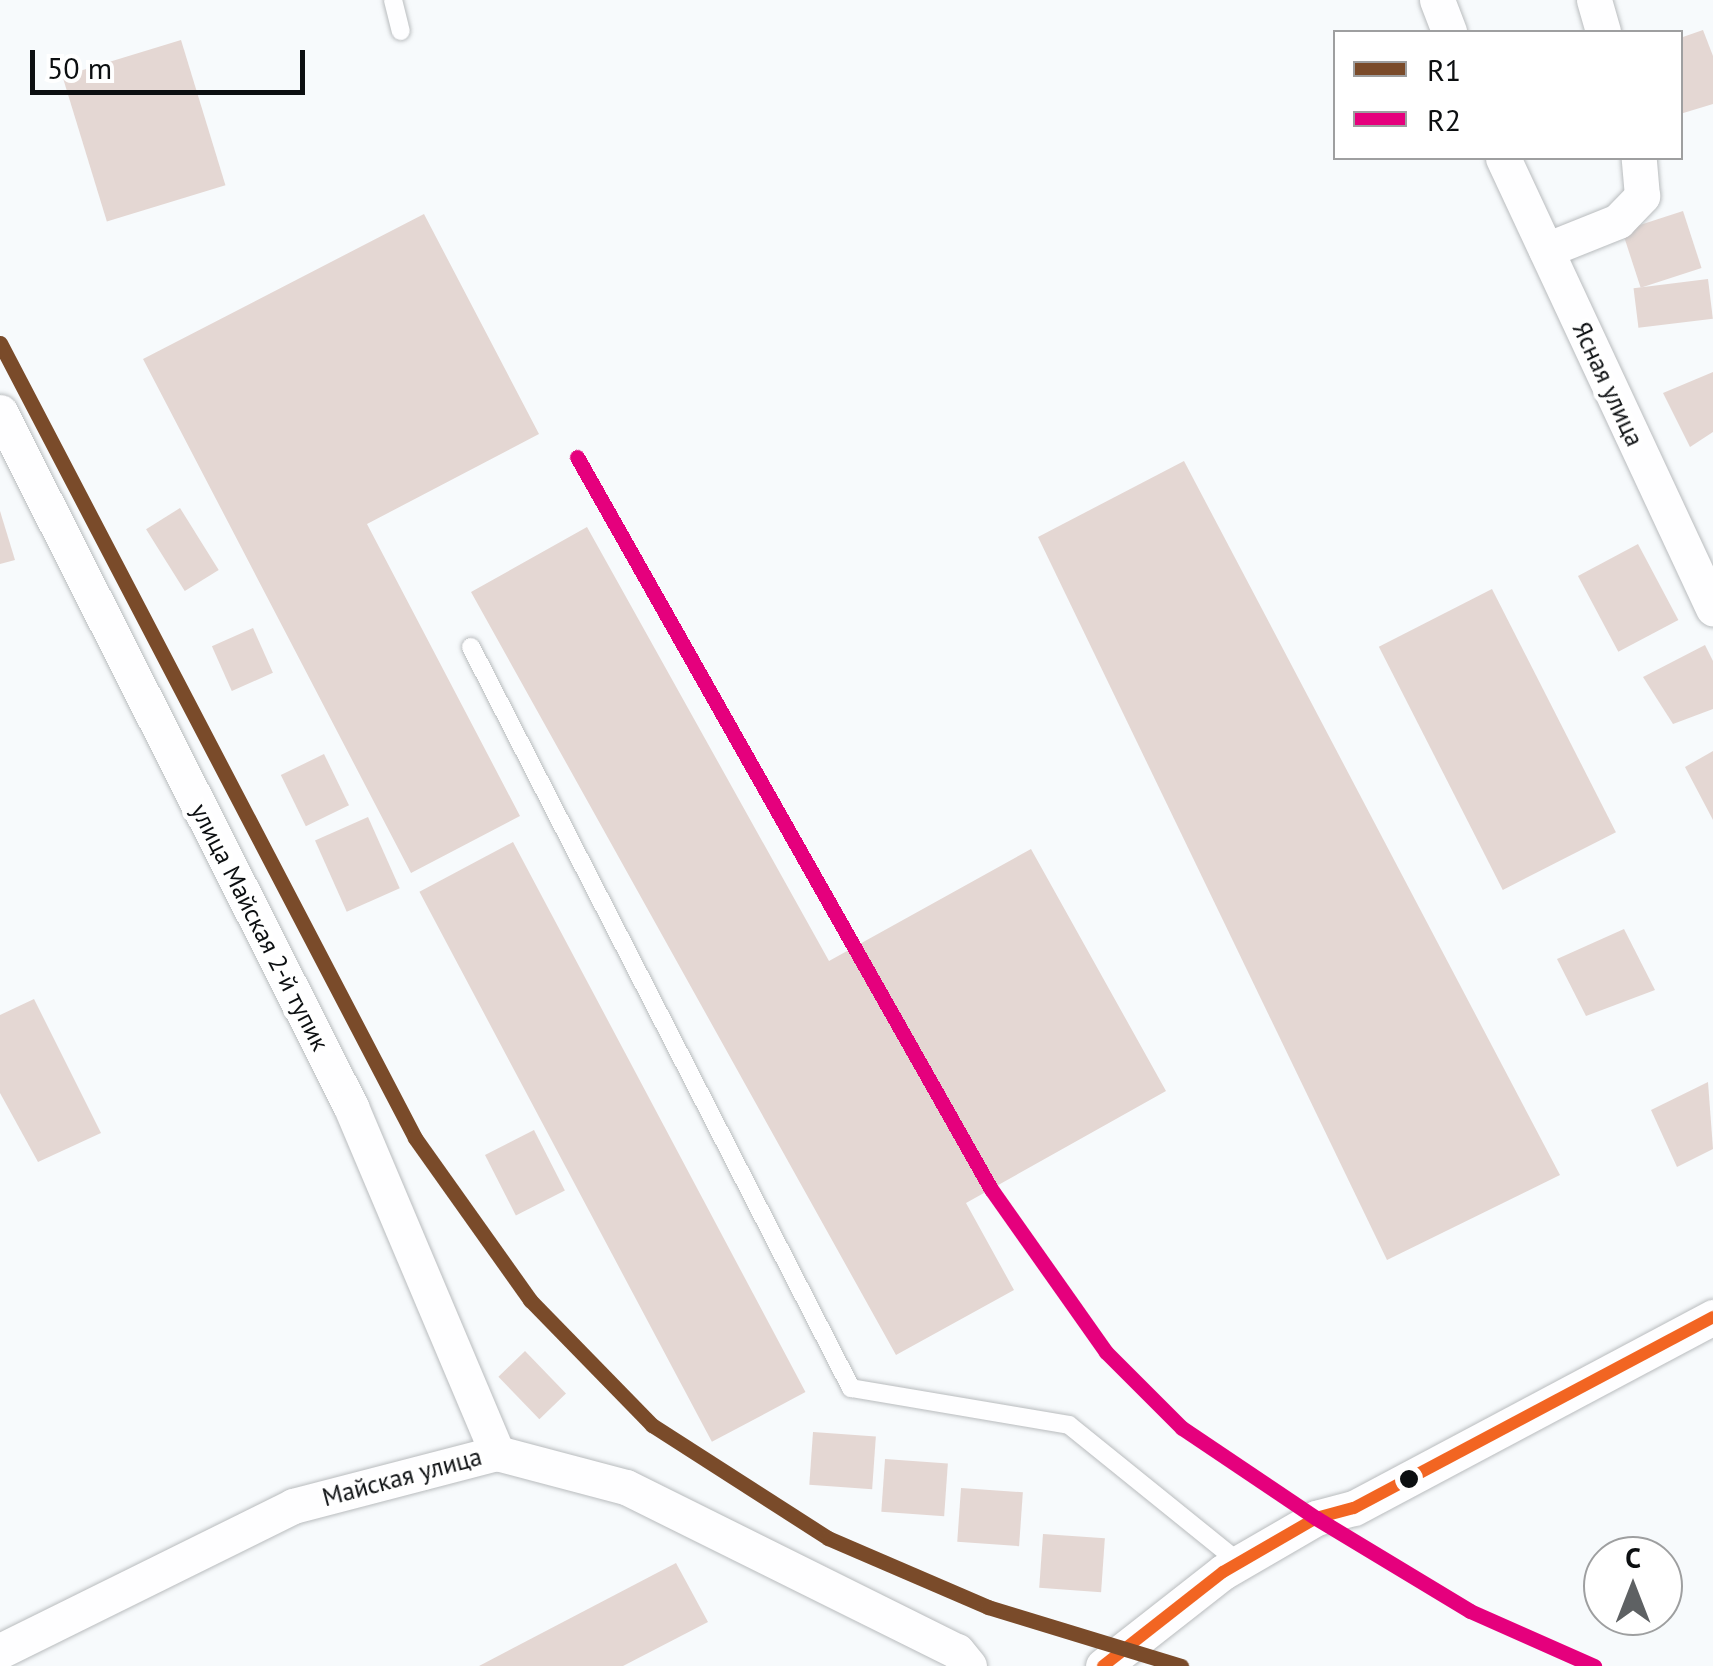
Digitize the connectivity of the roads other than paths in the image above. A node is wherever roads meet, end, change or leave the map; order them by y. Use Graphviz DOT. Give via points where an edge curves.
graph roads {
  1 [pos="392,0"];
  2 [pos="1437,0"];
  3 [pos="1594,0"];
  4 [pos="1448,30"];
  5 [pos="1602,30"];
  6 [pos="401,32"];
  7 [pos="1504,160"];
  8 [pos="1639,160"];
  9 [pos="1546,250"];
  10 [pos="0,412"];
  11 [pos="1713,610"];
  12 [pos="470,647"];
  13 [pos="1713,1317"];
  14 [pos="497,1453"];
  15 [pos="1239,1562"];
  16 [pos="0,1651"];
  17 [pos="969,1666"];
  18 [pos="1104,1666"];
  1 -- 6 [label="lane"];
  2 -- 4 [label="street"];
  3 -- 5 [label="street"];
  7 -- 9 [label="street, Ясная улица"];
  8 -- 9 [label="street" via="1642,196 1618,221"];
  9 -- 11 [label="street, Ясная улица"];
  10 -- 14 [label="street, улица Майская 2-й тупик" via="351,1107"];
  12 -- 15 [label="lane" via="850,1388 1069,1425"];
  13 -- 15 [label="street"];
  14 -- 16 [label="street, Майская улица" via="292,1506"];
  14 -- 17 [label="street, Майская улица" via="626,1487 957,1651"];
  15 -- 18 [label="street"];
}
